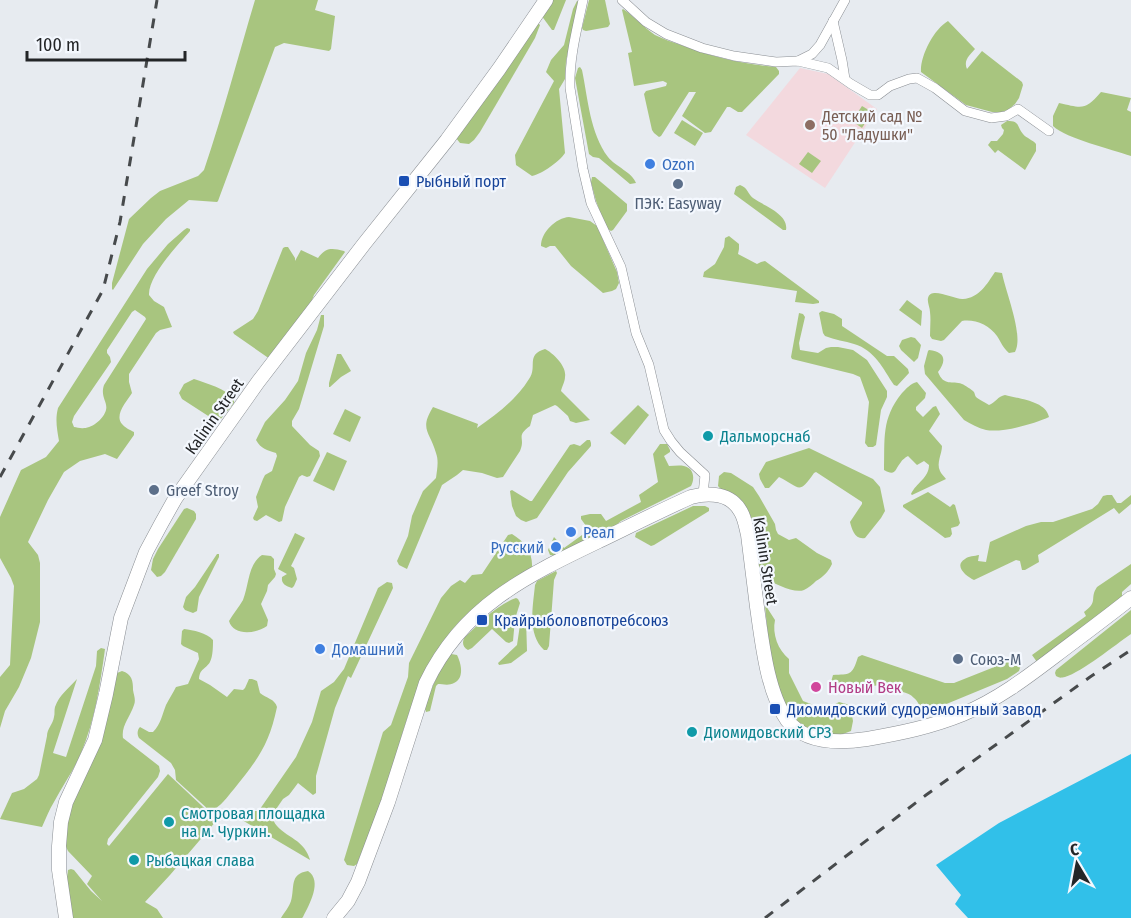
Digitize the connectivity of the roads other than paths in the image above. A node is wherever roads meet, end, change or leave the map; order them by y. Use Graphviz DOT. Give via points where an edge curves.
graph roads {
  1 [pos="546,0"];
  2 [pos="583,0"];
  3 [pos="622,0"];
  4 [pos="845,0"];
  5 [pos="833,21"];
  6 [pos="798,61"];
  7 [pos="844,79"];
  8 [pos="1049,131"];
  9 [pos="703,494"];
  10 [pos="1131,598"];
  11 [pos="66,918"];
  12 [pos="334,918"];
  1 -- 11 [label="main road, Kalinin Street" via="447,140 228,423 160,524 120,618 95,741 66,802 61,822 59,870"];
  2 -- 9 [label="street" via="570,76 591,203 621,267 664,430 705,475"];
  3 -- 6 [label="street" via="659,31 702,48 752,59"];
  4 -- 5 [label="street"];
  5 -- 6 [label="street" via="820,45"];
  5 -- 7 [label="street"];
  6 -- 7 [label="street" via="828,68"];
  7 -- 8 [label="street" via="866,94 878,95 916,78 965,111 991,118 1018,109"];
  9 -- 10 [label="main road, Kalinin Street" via="731,500 745,520 763,645 782,710 795,729 831,742 916,730 982,705 1013,687"];
  9 -- 12 [label="main road" via="661,510 542,568 502,593 455,636 426,683 358,882"];
}
